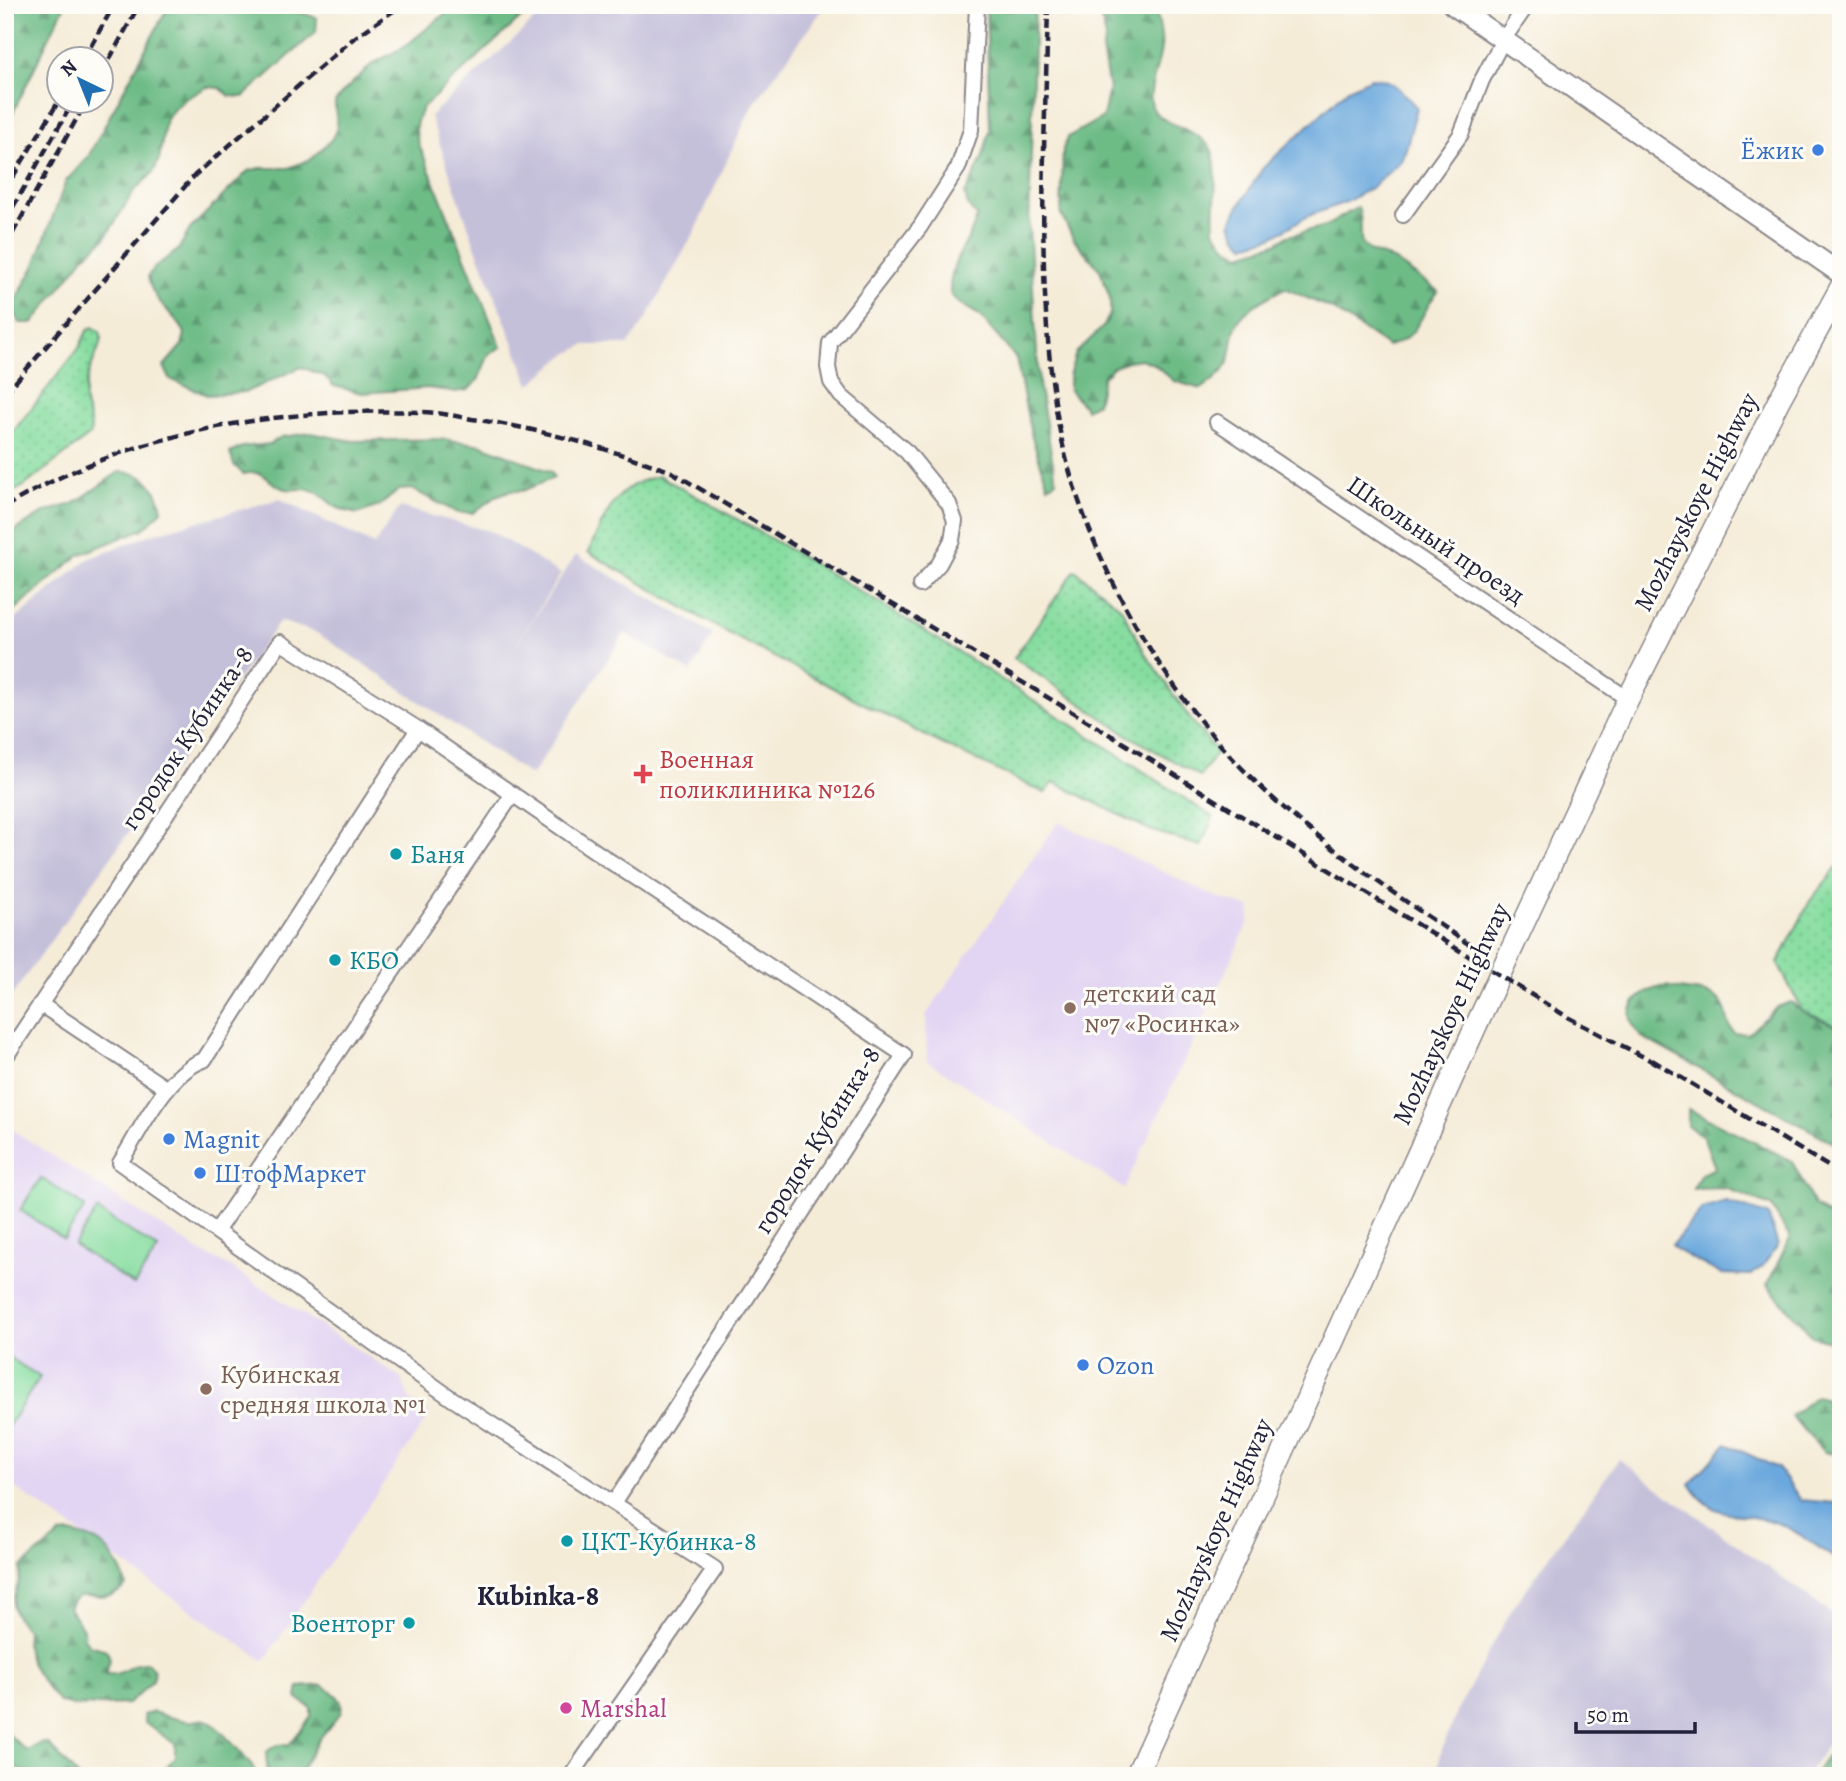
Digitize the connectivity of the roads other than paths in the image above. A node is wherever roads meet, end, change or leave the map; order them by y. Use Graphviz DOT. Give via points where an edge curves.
graph roads {
  1 [pos="977,5"];
  2 [pos="1454,5"];
  3 [pos="1527,5"];
  4 [pos="1503,40"];
  5 [pos="1403,215"];
  6 [pos="1841,274"];
  7 [pos="1841,287"];
  8 [pos="1217,422"];
  9 [pos="920,585"];
  10 [pos="1628,699"];
  11 [pos="418,729"];
  12 [pos="513,794"];
  13 [pos="40,1004"];
  14 [pos="5,1058"];
  15 [pos="167,1089"];
  16 [pos="217,1230"];
  17 [pos="614,1503"];
  18 [pos="571,1776"];
  19 [pos="1136,1776"];
  1 -- 9 [label="street" via="971,130 958,168 920,227 830,343 831,382 841,396 907,452 949,503 955,521 952,540"];
  2 -- 4 [label="main road"];
  3 -- 4 [label="street"];
  4 -- 5 [label="street" via="1461,134"];
  4 -- 6 [label="main road"];
  7 -- 10 [label="main road, Mozhayskoye Highway"];
  8 -- 10 [label="street, Школьный проезд"];
  10 -- 19 [label="main road, Mozhayskoye Highway"];
  11 -- 12 [label="street, городок Кубинка-8"];
  11 -- 13 [label="street, городок Кубинка-8" via="280,642"];
  11 -- 15 [label="street" via="204,1060 193,1063"];
  12 -- 16 [label="street"];
  12 -- 17 [label="street, городок Кубинка-8" via="904,1055"];
  13 -- 14 [label="street, городок Кубинка-8"];
  13 -- 15 [label="street"];
  15 -- 16 [label="street" via="120,1163"];
  16 -- 17 [label="street" via="451,1398"];
  17 -- 18 [label="street" via="715,1570"];
}
